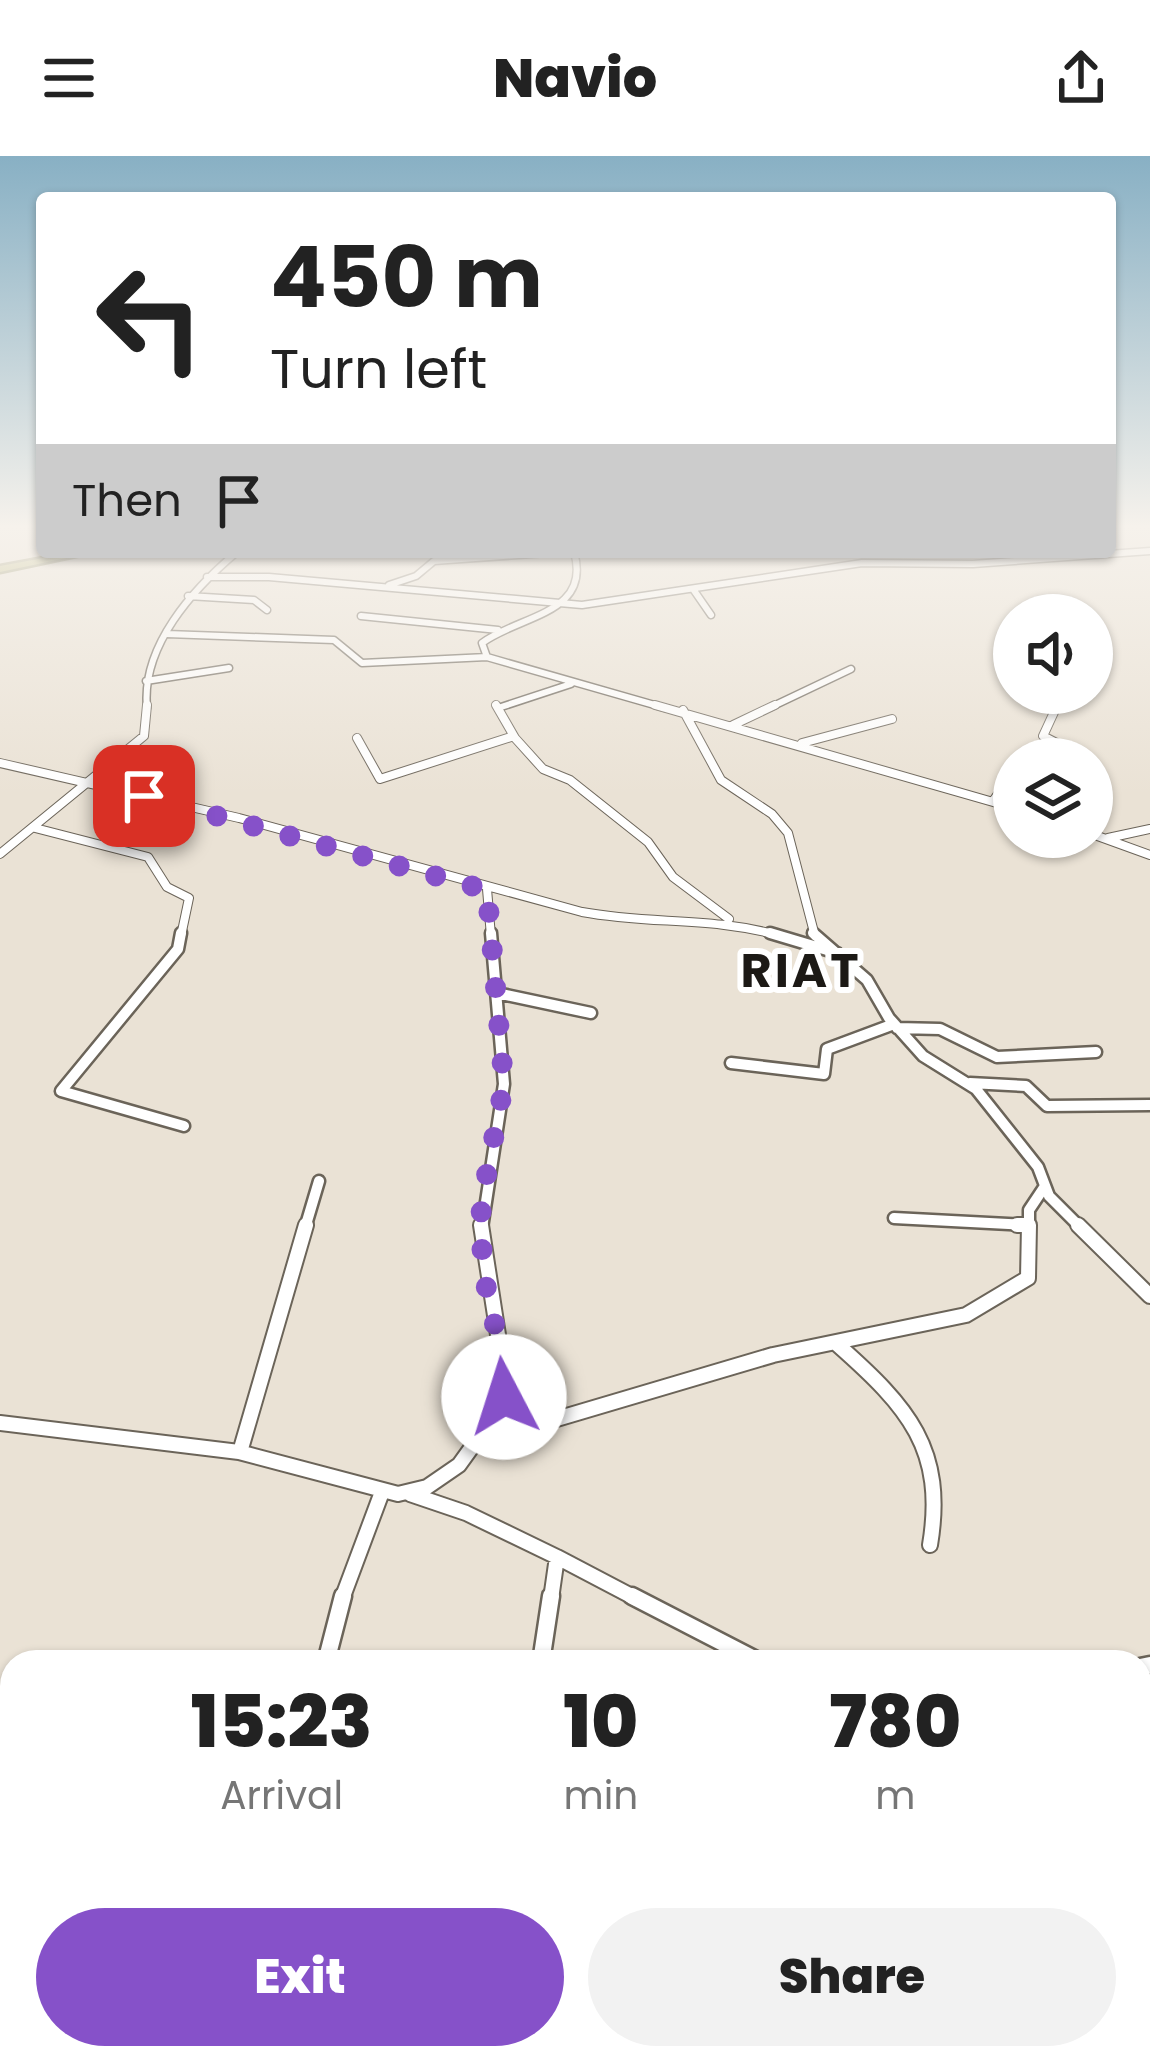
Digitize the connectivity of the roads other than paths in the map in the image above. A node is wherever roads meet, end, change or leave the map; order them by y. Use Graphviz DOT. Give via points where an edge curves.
graph roads {
  1 [pos="177,616"];
  2 [pos="364,616"];
  3 [pos="534,616"];
  4 [pos="498,630"];
  5 [pos="167,634"];
  6 [pos="487,657"];
  7 [pos="230,668"];
  8 [pos="851,669"];
  9 [pos="146,681"];
  10 [pos="575,683"];
  11 [pos="683,710"];
  12 [pos="892,719"];
  13 [pos="733,724"];
  14 [pos="514,736"];
  15 [pos="357,738"];
  16 [pos="799,744"];
  17 [pos="0,763"];
  18 [pos="93,782"];
  19 [pos="993,801"];
  20 [pos="35,828"];
  21 [pos="1150,829"];
  22 [pos="1113,837"];
  23 [pos="1113,842"];
  24 [pos="0,854"];
  25 [pos="1150,855"];
  26 [pos="487,890"];
  27 [pos="731,922"];
  28 [pos="837,953"];
  29 [pos="497,993"];
  30 [pos="591,1013"];
  31 [pos="895,1026"];
  32 [pos="1096,1052"];
  33 [pos="731,1063"];
  34 [pos="970,1083"];
  35 [pos="1150,1105"];
  36 [pos="184,1126"];
  37 [pos="319,1181"];
  38 [pos="1045,1186"];
  39 [pos="894,1218"];
  40 [pos="1026,1225"];
  41 [pos="1150,1296"];
  42 [pos="838,1345"];
  43 [pos="506,1380"];
  44 [pos="0,1424"];
  45 [pos="532,1426"];
  46 [pos="479,1442"];
  47 [pos="240,1452"];
  48 [pos="382,1492"];
  49 [pos="408,1493"];
  50 [pos="930,1546"];
  51 [pos="557,1557"];
  52 [pos="329,1650"];
  53 [pos="543,1650"];
  54 [pos="737,1650"];
  1 -- 5 [label="street"];
  2 -- 4 [label="street"];
  3 -- 4 [label="street"];
  4 -- 6 [label="street" via="482,643"];
  5 -- 6 [label="street" via="336,641 364,663"];
  5 -- 9 [label="street"];
  6 -- 10 [label="street"];
  7 -- 9 [label="street"];
  8 -- 13 [label="street"];
  9 -- 18 [label="street" via="144,736"];
  10 -- 11 [label="street"];
  10 -- 14 [label="street" via="497,704"];
  11 -- 13 [label="street"];
  11 -- 28 [label="street" via="725,785 783,824 811,931"];
  12 -- 16 [label="street"];
  13 -- 16 [label="street"];
  14 -- 15 [label="street" via="380,779"];
  14 -- 27 [label="street" via="543,769 570,780 648,842 673,877"];
  16 -- 19 [label="street"];
  17 -- 18 [label="street"];
  18 -- 20 [label="street"];
  18 -- 26 [label="street"];
  20 -- 24 [label="street"];
  20 -- 36 [label="street" via="132,849 148,857 167,887 189,898 178,949 62,1091"];
  21 -- 22 [label="street"];
  23 -- 25 [label="street"];
  26 -- 27 [label="street" via="619,919"];
  26 -- 29 [label="street"];
  27 -- 28 [label="street"];
  28 -- 31 [label="street" via="867,980"];
  29 -- 30 [label="street"];
  29 -- 43 [label="street" via="504,1084 481,1204 484,1276"];
  31 -- 32 [label="street" via="940,1029 997,1057"];
  31 -- 33 [label="street" via="826,1050 824,1074"];
  31 -- 34 [label="street" via="930,1062"];
  34 -- 35 [label="street" via="1026,1086 1047,1106"];
  34 -- 38 [label="street"];
  37 -- 47 [label="street"];
  38 -- 40 [label="street"];
  38 -- 41 [label="street"];
  39 -- 40 [label="street"];
  40 -- 42 [label="street" via="1031,1268 1016,1288 966,1315 864,1332"];
  42 -- 45 [label="street" via="773,1355"];
  42 -- 50 [label="street" via="895,1396 927,1464 937,1490"];
  43 -- 45 [label="street"];
  43 -- 46 [label="street"];
  44 -- 47 [label="street"];
  45 -- 46 [label="street"];
  46 -- 49 [label="street" via="458,1465"];
  47 -- 48 [label="street"];
  48 -- 49 [label="street"];
  48 -- 52 [label="street"];
  49 -- 51 [label="street"];
  51 -- 53 [label="street"];
  51 -- 54 [label="street"];
}
